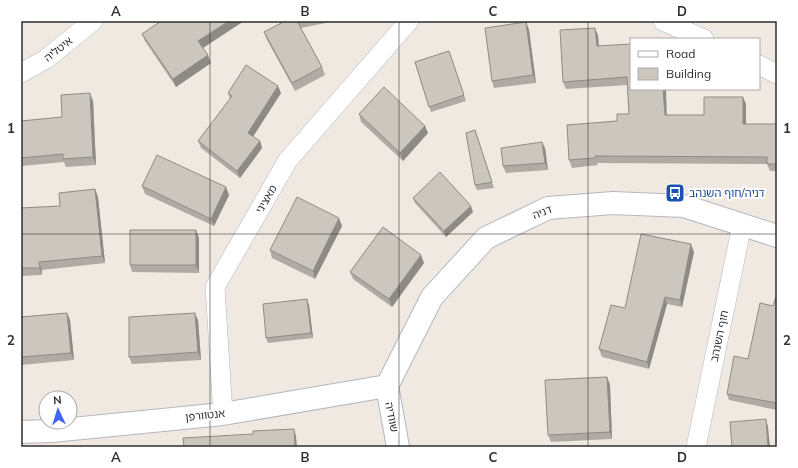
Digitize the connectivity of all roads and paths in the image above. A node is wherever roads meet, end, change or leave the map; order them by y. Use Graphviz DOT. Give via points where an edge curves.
graph roads {
  1 [pos="93,21"];
  2 [pos="409,21"];
  3 [pos="663,21"];
  4 [pos="702,38"];
  5 [pos="760,66"];
  6 [pos="21,73"];
  7 [pos="777,74"];
  8 [pos="742,225"];
  9 [pos="777,236"];
  10 [pos="386,386"];
  11 [pos="223,414"];
  12 [pos="21,432"];
  13 [pos="398,447"];
  14 [pos="696,447"];
  1 -- 6 [label="street, איטליה" via="46,59"];
  2 -- 11 [label="street, מאציני" via="288,160 215,287"];
  3 -- 4 [label="street"];
  5 -- 7 [label="street"];
  8 -- 9 [label="street, דניה"];
  8 -- 10 [label="street, דניה" via="684,206 613,203 548,208 486,238 432,297"];
  8 -- 14 [label="street, חוף השנהב"];
  10 -- 11 [label="street, אנטוורפן"];
  10 -- 13 [label="street, שוודיה"];
  11 -- 12 [label="street, אנטוורפן"];
}
